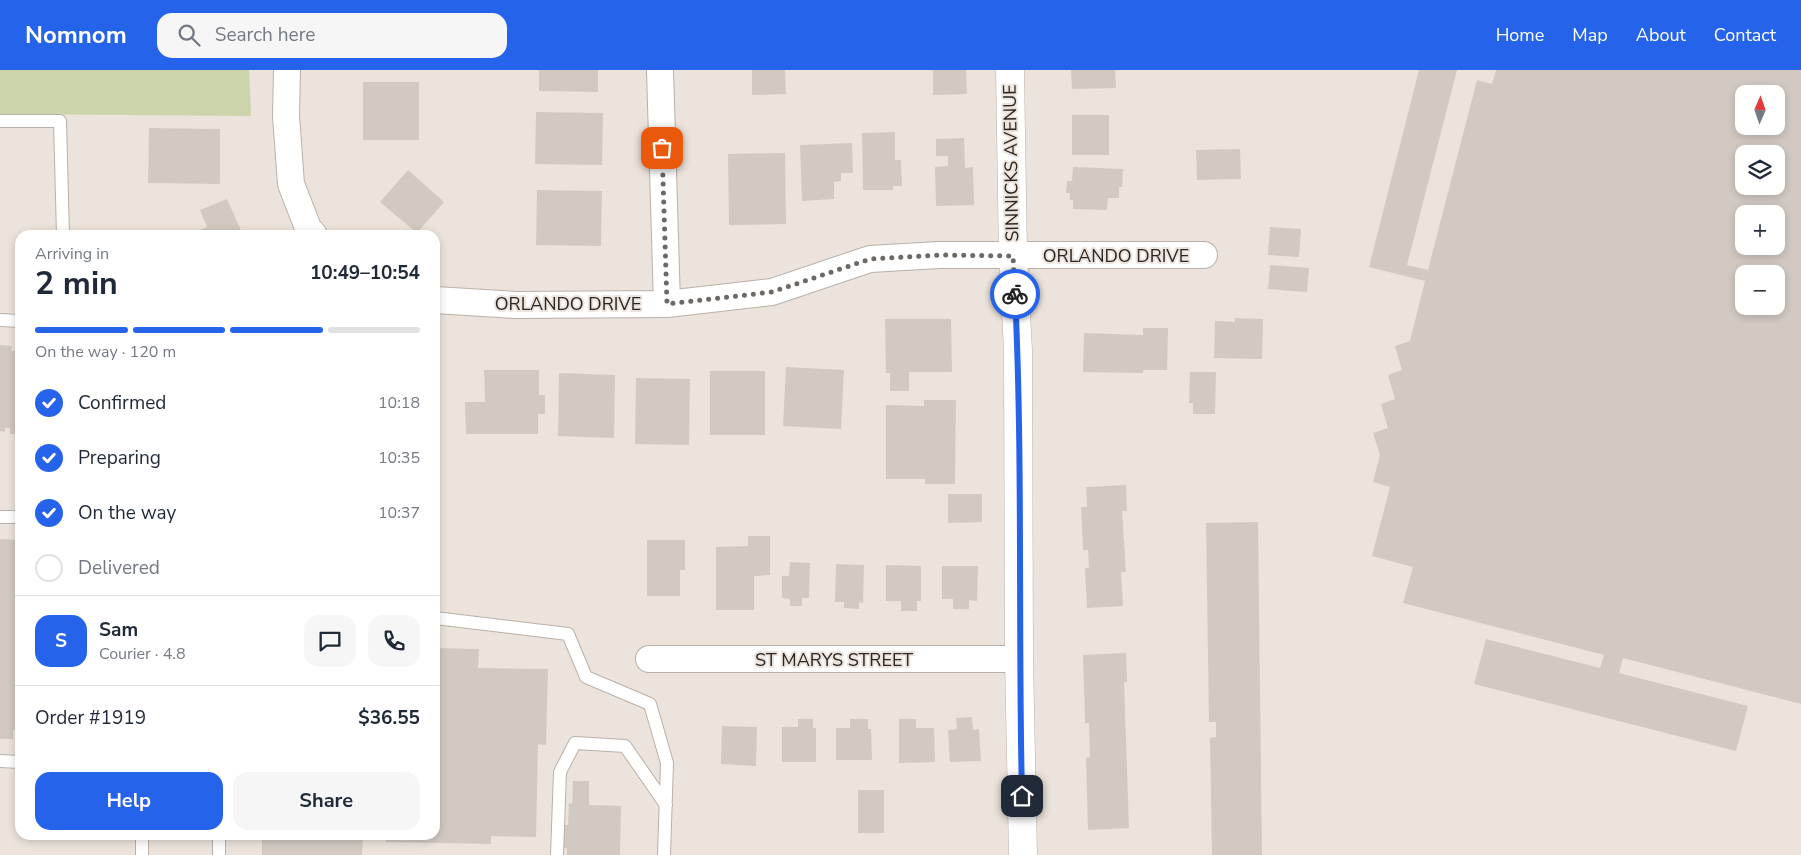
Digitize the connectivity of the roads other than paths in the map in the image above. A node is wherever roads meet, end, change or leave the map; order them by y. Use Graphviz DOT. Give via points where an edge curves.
graph roads {
  1 [pos="287,70"];
  2 [pos="660,70"];
  3 [pos="1010,70"];
  4 [pos="0,121"];
  5 [pos="64,230"];
  6 [pos="310,230"];
  7 [pos="1204,255"];
  8 [pos="1013,256"];
  9 [pos="440,300"];
  10 [pos="667,304"];
  11 [pos="0,320"];
  12 [pos="15,321"];
  13 [pos="0,516"];
  14 [pos="15,517"];
  15 [pos="440,619"];
  16 [pos="649,659"];
  17 [pos="1019,659"];
  18 [pos="0,761"];
  19 [pos="15,762"];
  20 [pos="666,805"];
  21 [pos="142,840"];
  22 [pos="219,840"];
  23 [pos="142,855"];
  24 [pos="218,855"];
  25 [pos="557,855"];
  26 [pos="664,855"];
  27 [pos="1024,855"];
  1 -- 6 [label="street" via="286,116 291,184"];
  2 -- 10 [label="street"];
  3 -- 8 [label="street, SINNICKS AVENUE"];
  4 -- 5 [label="lane" via="60,121"];
  7 -- 8 [label="street, ORLANDO DRIVE"];
  8 -- 10 [label="street, ORLANDO DRIVE" via="939,255 870,259 772,292"];
  8 -- 17 [label="street, SINNICKS AVENUE" via="1018,350"];
  9 -- 10 [label="street, ORLANDO DRIVE" via="516,305"];
  11 -- 12 [label="lane"];
  13 -- 14 [label="lane"];
  15 -- 20 [label="lane" via="568,634 586,677 650,704 667,763"];
  16 -- 17 [label="street, ST MARYS STREET"];
  17 -- 27 [label="street, SINNICKS AVENUE"];
  18 -- 19 [label="lane"];
  20 -- 25 [label="lane" via="625,746 575,743 560,772"];
  20 -- 26 [label="lane"];
  21 -- 23 [label="lane"];
  22 -- 24 [label="lane"];
}
